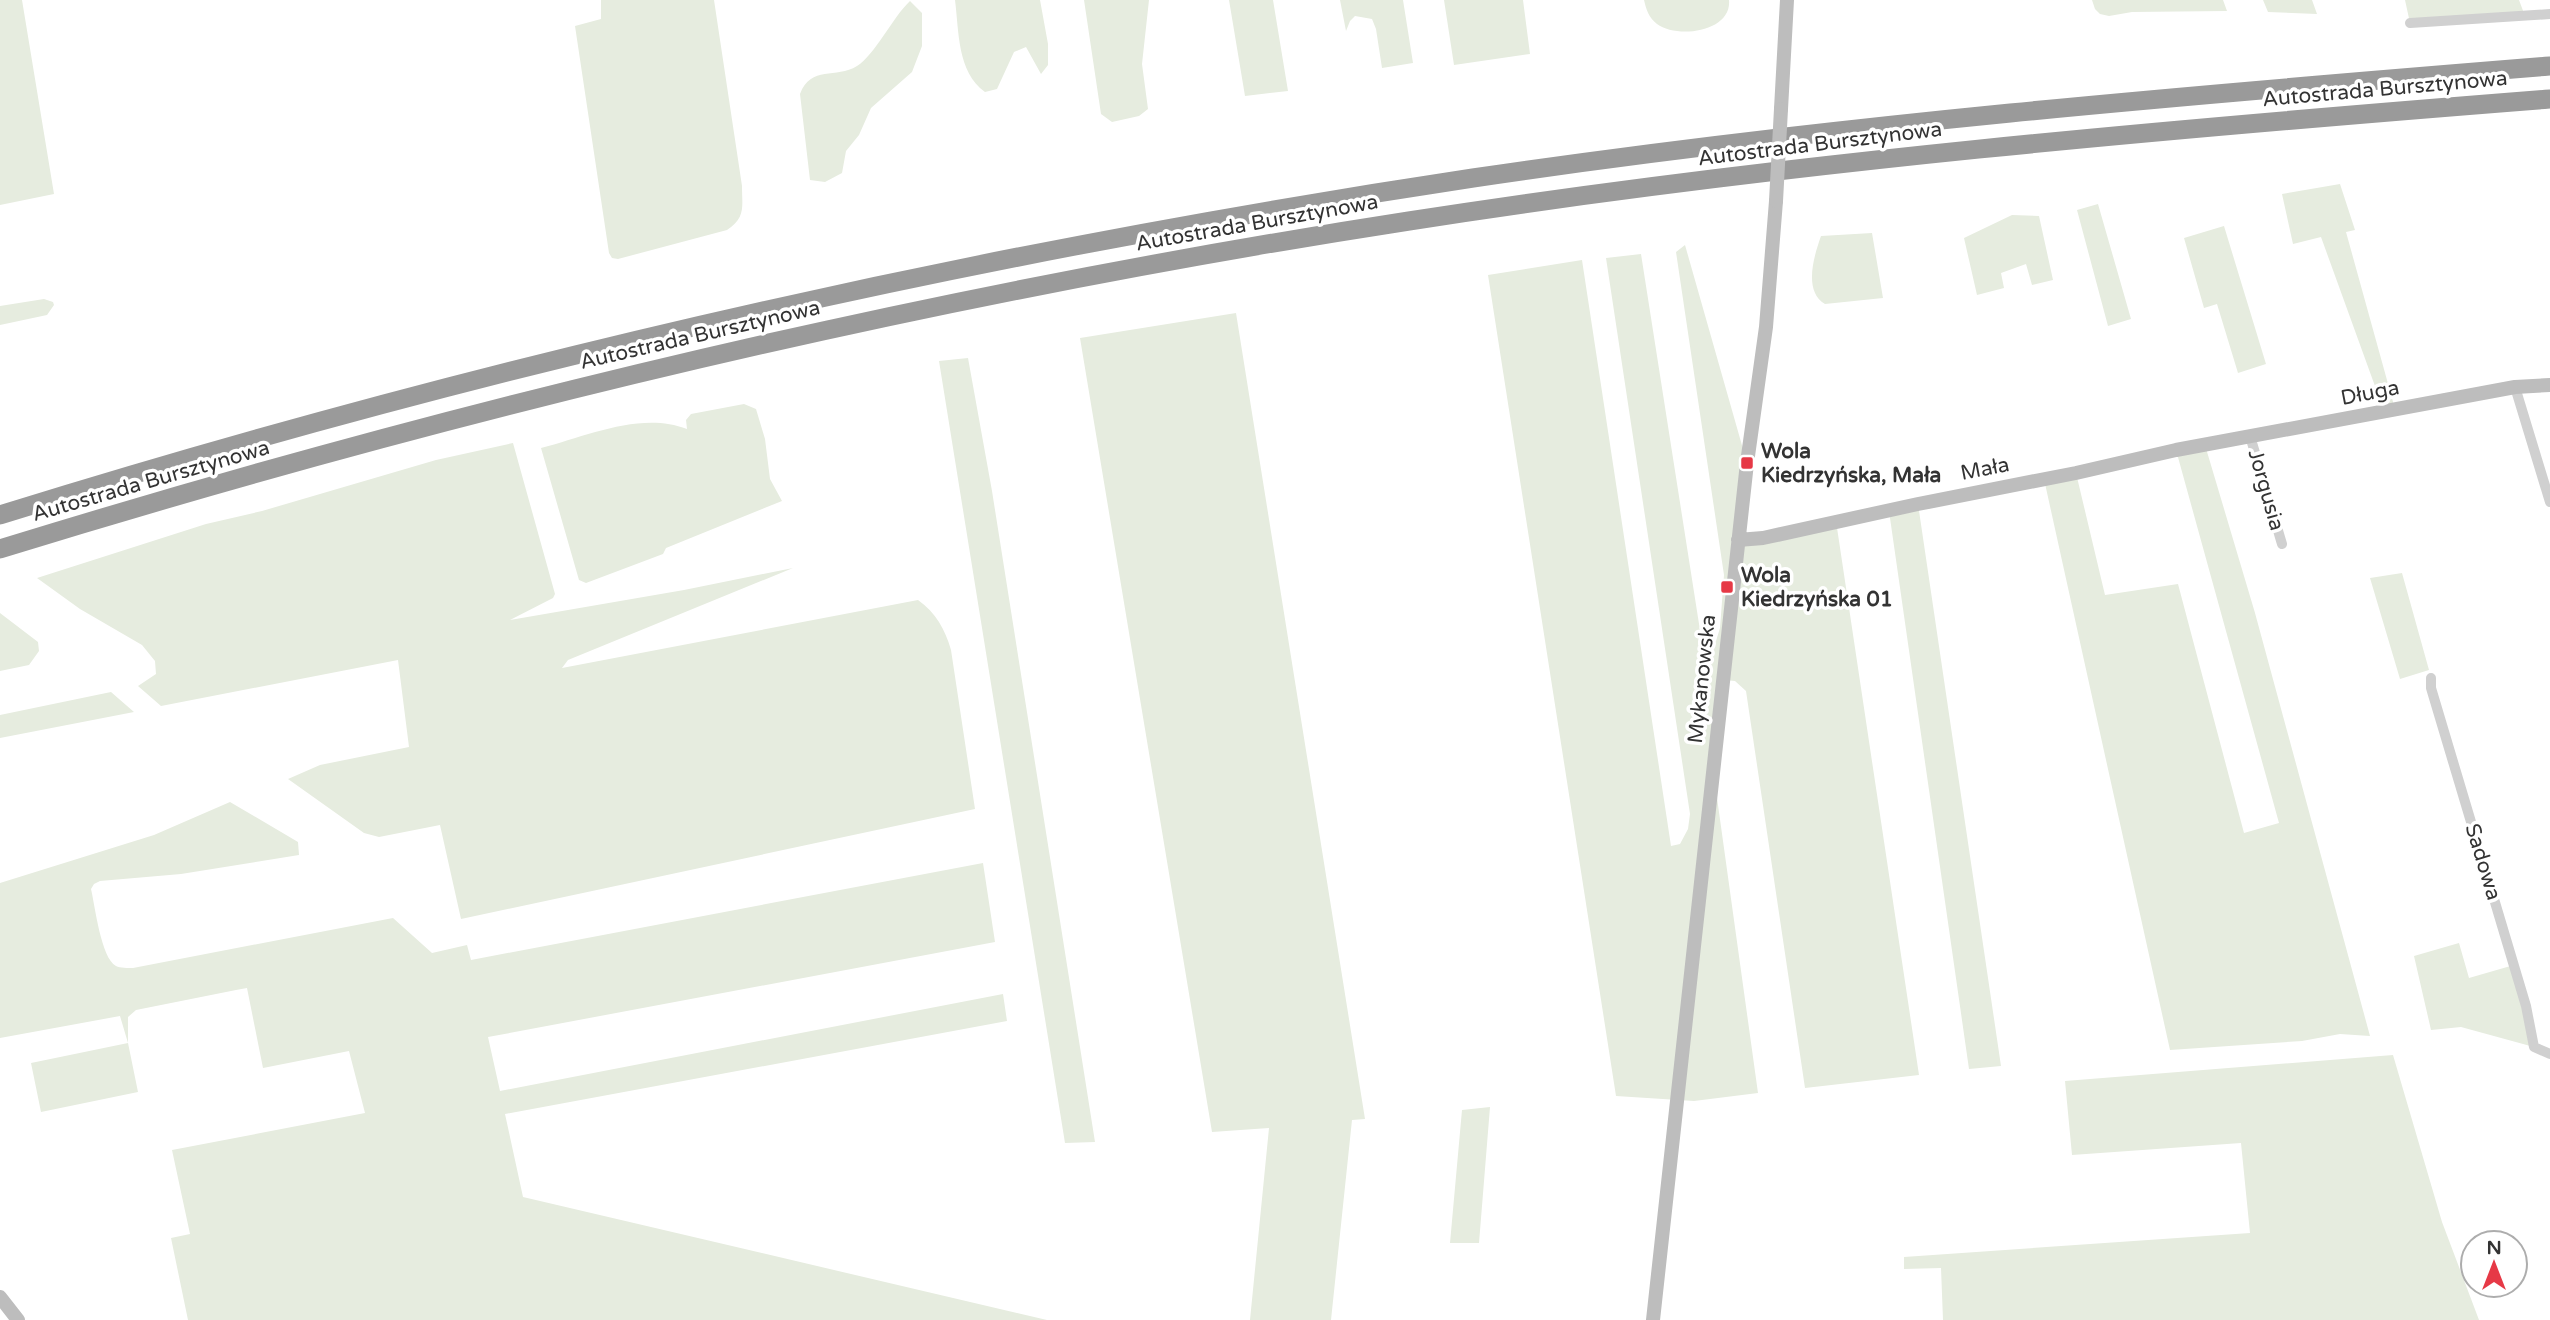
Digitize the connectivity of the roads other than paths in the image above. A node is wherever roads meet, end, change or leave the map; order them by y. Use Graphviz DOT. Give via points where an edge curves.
graph roads {
  1 [pos="1787,0"];
  2 [pos="2550,14"];
  3 [pos="2410,23"];
  4 [pos="2550,66"];
  5 [pos="2550,99"];
  6 [pos="2550,385"];
  7 [pos="2515,387"];
  8 [pos="2250,436"];
  9 [pos="2198,446"];
  10 [pos="2550,502"];
  11 [pos="0,515"];
  12 [pos="1738,540"];
  13 [pos="2282,544"];
  14 [pos="0,549"];
  15 [pos="2431,678"];
  16 [pos="2550,1054"];
  17 [pos="0,1297"];
  18 [pos="18,1320"];
  19 [pos="1653,1320"];
  1 -- 12 [label="main road, Mykanowska, bridge" via="1766,327"];
  2 -- 3 [label="street"];
  4 -- 11 [label="highway, Autostrada Bursztynowa" via="2106,104 1781,138 1475,178 1235,216 922,276 555,359 332,417"];
  5 -- 14 [label="highway, Autostrada Bursztynowa" via="2168,130 1814,166 1500,207 1195,256 870,320 628,374 371,440"];
  6 -- 7 [label="main road, Długa"];
  7 -- 8 [label="main road, Długa"];
  7 -- 10 [label="street"];
  8 -- 9 [label="main road, Długa"];
  8 -- 13 [label="street, Jorgusia"];
  9 -- 12 [label="main road, Mała"];
  12 -- 19 [label="main road, Mykanowska"];
  15 -- 16 [label="street, Sadowa" via="2534,1047"];
  17 -- 18 [label="main road"];
}
